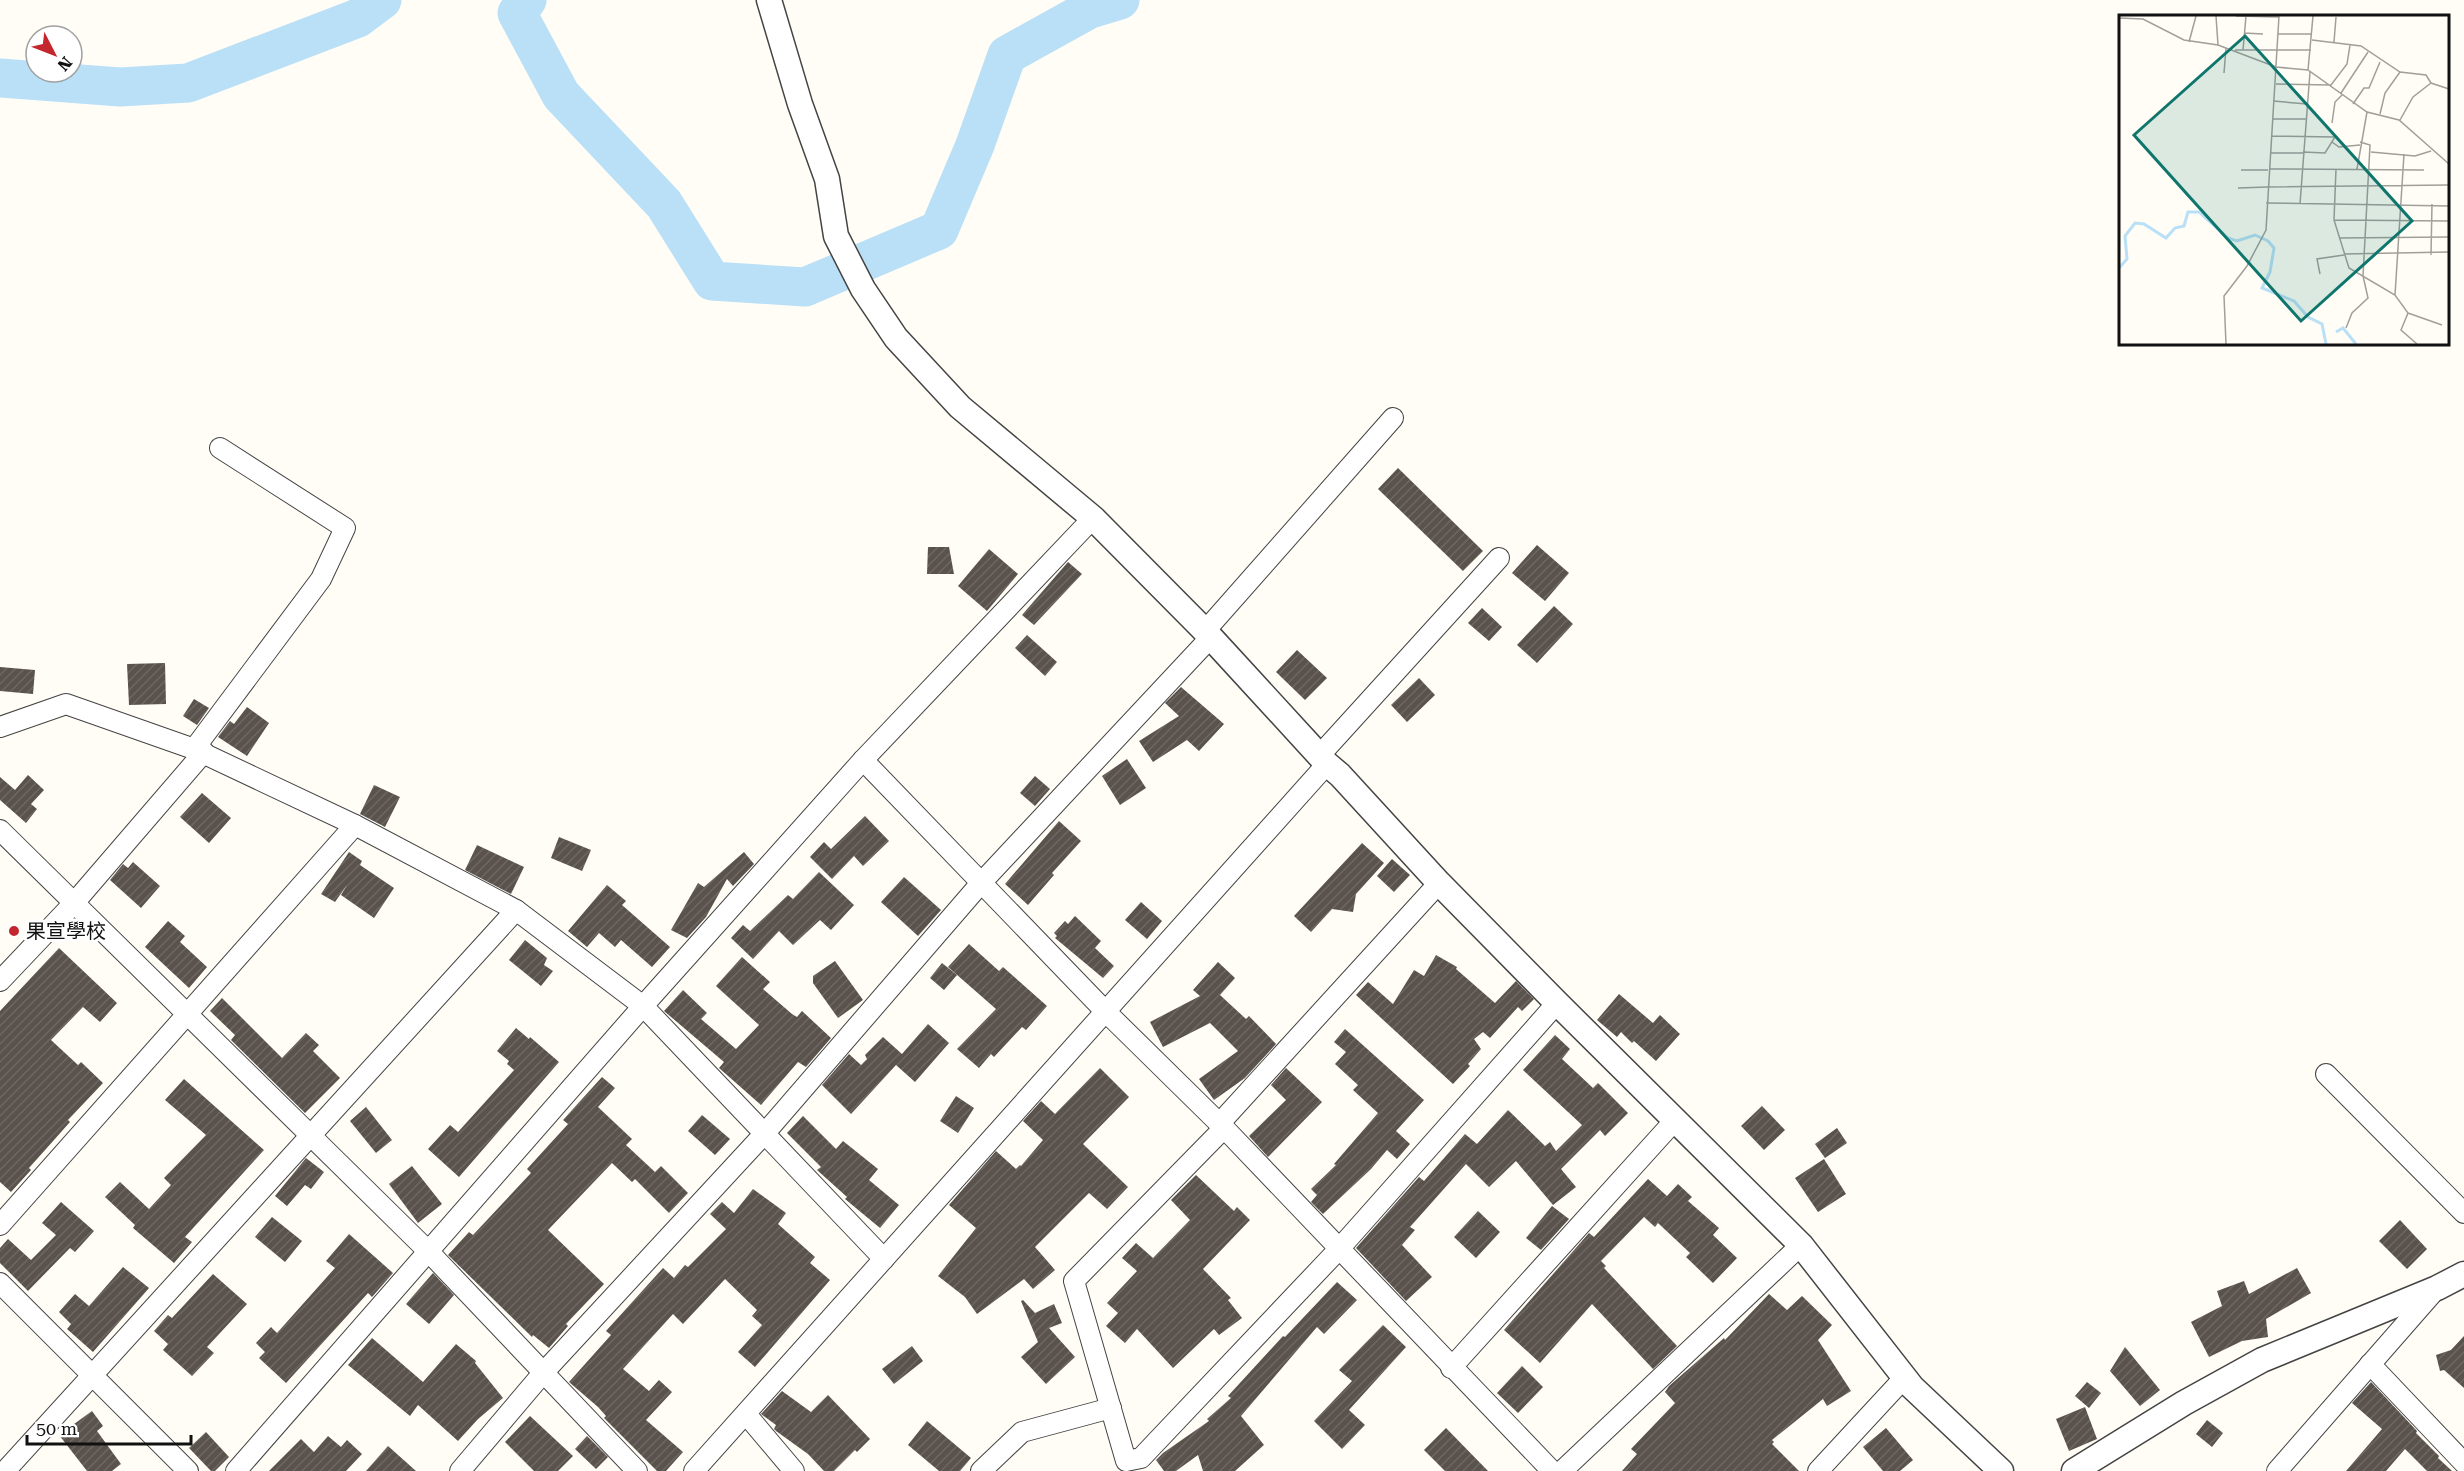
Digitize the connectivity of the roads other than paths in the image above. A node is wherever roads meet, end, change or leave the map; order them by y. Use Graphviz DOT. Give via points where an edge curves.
graph roads {
  1 [pos="769,0"];
  2 [pos="1393,418"];
  3 [pos="220,448"];
  4 [pos="1093,518"];
  5 [pos="1499,558"];
  6 [pos="1208,634"];
  7 [pos="0,727"];
  8 [pos="199,750"];
  9 [pos="863,760"];
  10 [pos="1323,760"];
  11 [pos="356,825"];
  12 [pos="0,830"];
  13 [pos="981,883"];
  14 [pos="1439,883"];
  15 [pos="74,903"];
  16 [pos="516,910"];
  17 [pos="0,981"];
  18 [pos="1557,1003"];
  19 [pos="643,1006"];
  20 [pos="1105,1011"];
  21 [pos="187,1014"];
  22 [pos="2326,1074"];
  23 [pos="1676,1119"];
  24 [pos="1222,1126"];
  25 [pos="765,1133"];
  26 [pos="312,1136"];
  27 [pos="2464,1213"];
  28 [pos="0,1225"];
  29 [pos="1801,1245"];
  30 [pos="1339,1249"];
  31 [pos="428,1251"];
  32 [pos="884,1258"];
  33 [pos="2464,1274"];
  34 [pos="0,1283"];
  35 [pos="2437,1288"];
  36 [pos="2370,1364"];
  37 [pos="1451,1368"];
  38 [pos="543,1374"];
  39 [pos="94,1375"];
  40 [pos="1905,1377"];
  41 [pos="1111,1408"];
  42 [pos="746,1414"];
  43 [pos="2464,1463"];
  44 [pos="5,1471"];
  45 [pos="188,1471"];
  46 [pos="236,1471"];
  47 [pos="460,1471"];
  48 [pos="637,1471"];
  49 [pos="694,1471"];
  50 [pos="794,1471"];
  51 [pos="981,1471"];
  52 [pos="1552,1471"];
  53 [pos="1562,1471"];
  54 [pos="1818,1471"];
  55 [pos="2001,1471"];
  56 [pos="2074,1471"];
  57 [pos="2277,1471"];
  1 -- 4 [label="street" via="827,179 836,236 863,289 896,338 960,407"];
  2 -- 6 [label="street"];
  3 -- 8 [label="street" via="345,528 321,579"];
  4 -- 6 [label="street"];
  4 -- 9 [label="street"];
  5 -- 10 [label="street"];
  6 -- 10 [label="street"];
  6 -- 13 [label="street"];
  7 -- 8 [label="street" via="66,704"];
  8 -- 11 [label="street"];
  8 -- 15 [label="street"];
  9 -- 13 [label="street"];
  9 -- 19 [label="street"];
  10 -- 14 [label="street"];
  10 -- 20 [label="street"];
  11 -- 16 [label="street"];
  11 -- 21 [label="street"];
  12 -- 15 [label="street"];
  13 -- 20 [label="street"];
  13 -- 25 [label="street"];
  14 -- 18 [label="street"];
  14 -- 24 [label="street"];
  15 -- 17 [label="street"];
  15 -- 21 [label="street"];
  16 -- 19 [label="street"];
  16 -- 26 [label="street"];
  18 -- 23 [label="street"];
  18 -- 30 [label="street"];
  19 -- 25 [label="street"];
  19 -- 31 [label="street"];
  20 -- 24 [label="street"];
  20 -- 32 [label="street"];
  21 -- 26 [label="street"];
  21 -- 28 [label="street"];
  22 -- 27 [label="street"];
  23 -- 29 [label="street"];
  23 -- 37 [label="street"];
  24 -- 30 [label="street"];
  24 -- 41 [label="street" via="1074,1281"];
  25 -- 32 [label="street"];
  25 -- 38 [label="street"];
  26 -- 31 [label="street"];
  26 -- 39 [label="street"];
  29 -- 40 [label="street"];
  29 -- 53 [label="street"];
  30 -- 37 [label="street"];
  30 -- 41 [label="street" via="1141,1458 1126,1461"];
  31 -- 38 [label="street"];
  31 -- 46 [label="street"];
  32 -- 42 [label="street"];
  33 -- 35 [label="street"];
  34 -- 39 [label="street"];
  35 -- 36 [label="street"];
  35 -- 56 [label="street" via="2262,1360"];
  36 -- 43 [label="street"];
  36 -- 57 [label="street"];
  37 -- 52 [label="street"];
  38 -- 47 [label="street"];
  38 -- 48 [label="street"];
  39 -- 44 [label="street"];
  39 -- 45 [label="street"];
  40 -- 54 [label="street"];
  40 -- 55 [label="street"];
  41 -- 51 [label="street" via="1022,1432"];
  42 -- 49 [label="street"];
  42 -- 50 [label="street"];
}
